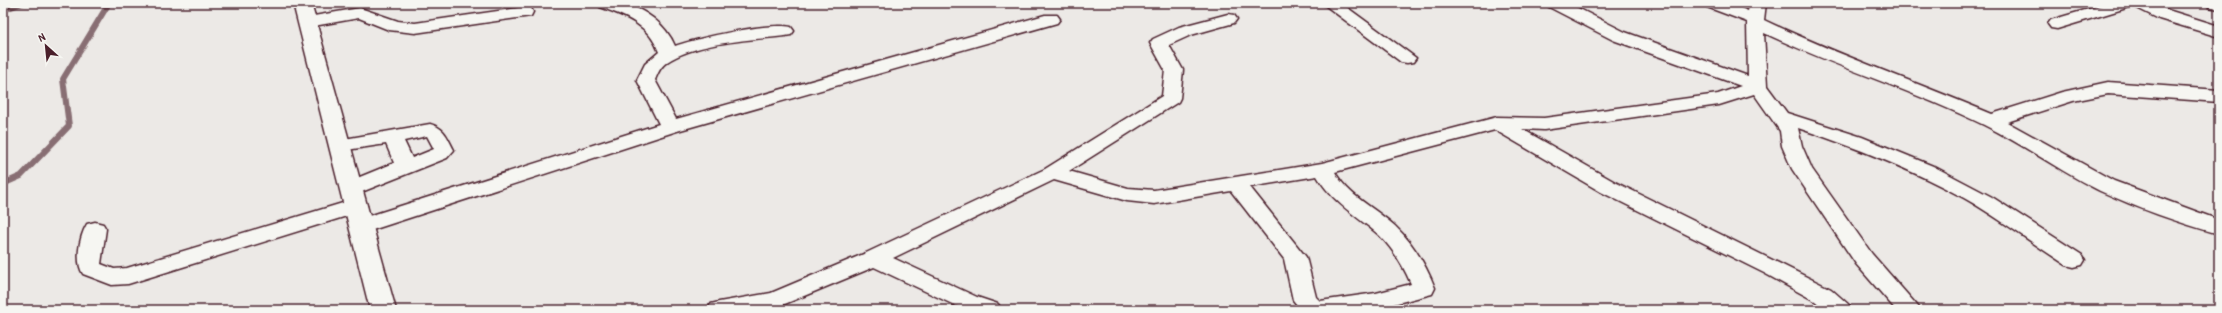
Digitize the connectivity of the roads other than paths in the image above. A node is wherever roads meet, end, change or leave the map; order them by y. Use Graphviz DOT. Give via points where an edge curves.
graph roads {
  1 [pos="606,3"];
  2 [pos="1330,3"];
  3 [pos="1555,3"];
  4 [pos="1713,3"];
  5 [pos="2127,3"];
  6 [pos="2139,3"];
  7 [pos="2215,3"];
  8 [pos="2219,4"];
  9 [pos="305,12"];
  10 [pos="525,12"];
  11 [pos="1756,15"];
  12 [pos="1051,19"];
  13 [pos="1228,19"];
  14 [pos="2056,24"];
  15 [pos="785,31"];
  16 [pos="2219,32"];
  17 [pos="669,54"];
  18 [pos="1407,58"];
  19 [pos="1758,86"];
  20 [pos="2219,96"];
  21 [pos="1781,117"];
  22 [pos="1991,121"];
  23 [pos="1498,123"];
  24 [pos="670,127"];
  25 [pos="393,137"];
  26 [pos="340,145"];
  27 [pos="405,166"];
  28 [pos="1322,169"];
  29 [pos="1052,173"];
  30 [pos="1236,183"];
  31 [pos="356,207"];
  32 [pos="2219,227"];
  33 [pos="95,229"];
  34 [pos="874,258"];
  35 [pos="2074,260"];
  36 [pos="783,305"];
  37 [pos="383,310"];
  38 [pos="719,310"];
  39 [pos="990,310"];
  40 [pos="1316,310"];
  41 [pos="1840,310"];
  42 [pos="1910,310"];
  1 -- 17 [label="street" via="639,16 660,33"];
  2 -- 18 [label="street"];
  3 -- 19 [label="street" via="1619,36"];
  4 -- 11 [label="street"];
  5 -- 14 [label="street"];
  6 -- 16 [label="street" via="2186,23"];
  7 -- 8 [label="street"];
  9 -- 10 [label="street" via="360,13 395,26 415,28"];
  9 -- 26 [label="main road"];
  11 -- 19 [label="street"];
  11 -- 22 [label="street" via="1808,47"];
  12 -- 24 [label="street"];
  13 -- 29 [label="street" via="1185,31 1159,43 1174,70 1171,98"];
  15 -- 17 [label="street" via="729,38"];
  17 -- 24 [label="street" via="651,67 646,80"];
  19 -- 21 [label="street"];
  19 -- 23 [label="street" via="1719,99 1544,124"];
  20 -- 22 [label="street" via="2108,88 2069,96"];
  21 -- 35 [label="street" via="1876,148 1971,194"];
  21 -- 42 [label="street" via="1790,131 1792,146 1802,169 1864,259"];
  22 -- 32 [label="street" via="2108,186"];
  23 -- 28 [label="street"];
  23 -- 41 [label="street" via="1608,187 1823,295"];
  24 -- 31 [label="street"];
  25 -- 26 [label="street"];
  25 -- 27 [label="street"];
  25 -- 27 [label="street" via="430,130 435,132 444,150 431,159"];
  26 -- 31 [label="main road"];
  27 -- 31 [label="street"];
  28 -- 30 [label="street"];
  28 -- 40 [label="street" via="1328,180 1355,208 1380,224 1399,243 1413,262 1424,288 1376,302"];
  29 -- 30 [label="street" via="1127,194 1154,197"];
  29 -- 34 [label="street"];
  30 -- 40 [label="street" via="1295,257 1305,300"];
  31 -- 33 [label="street" via="128,276 112,277 90,269"];
  31 -- 37 [label="main road"];
  34 -- 36 [label="street"];
  34 -- 39 [label="street" via="968,303"];
  36 -- 38 [label="street"];
}
